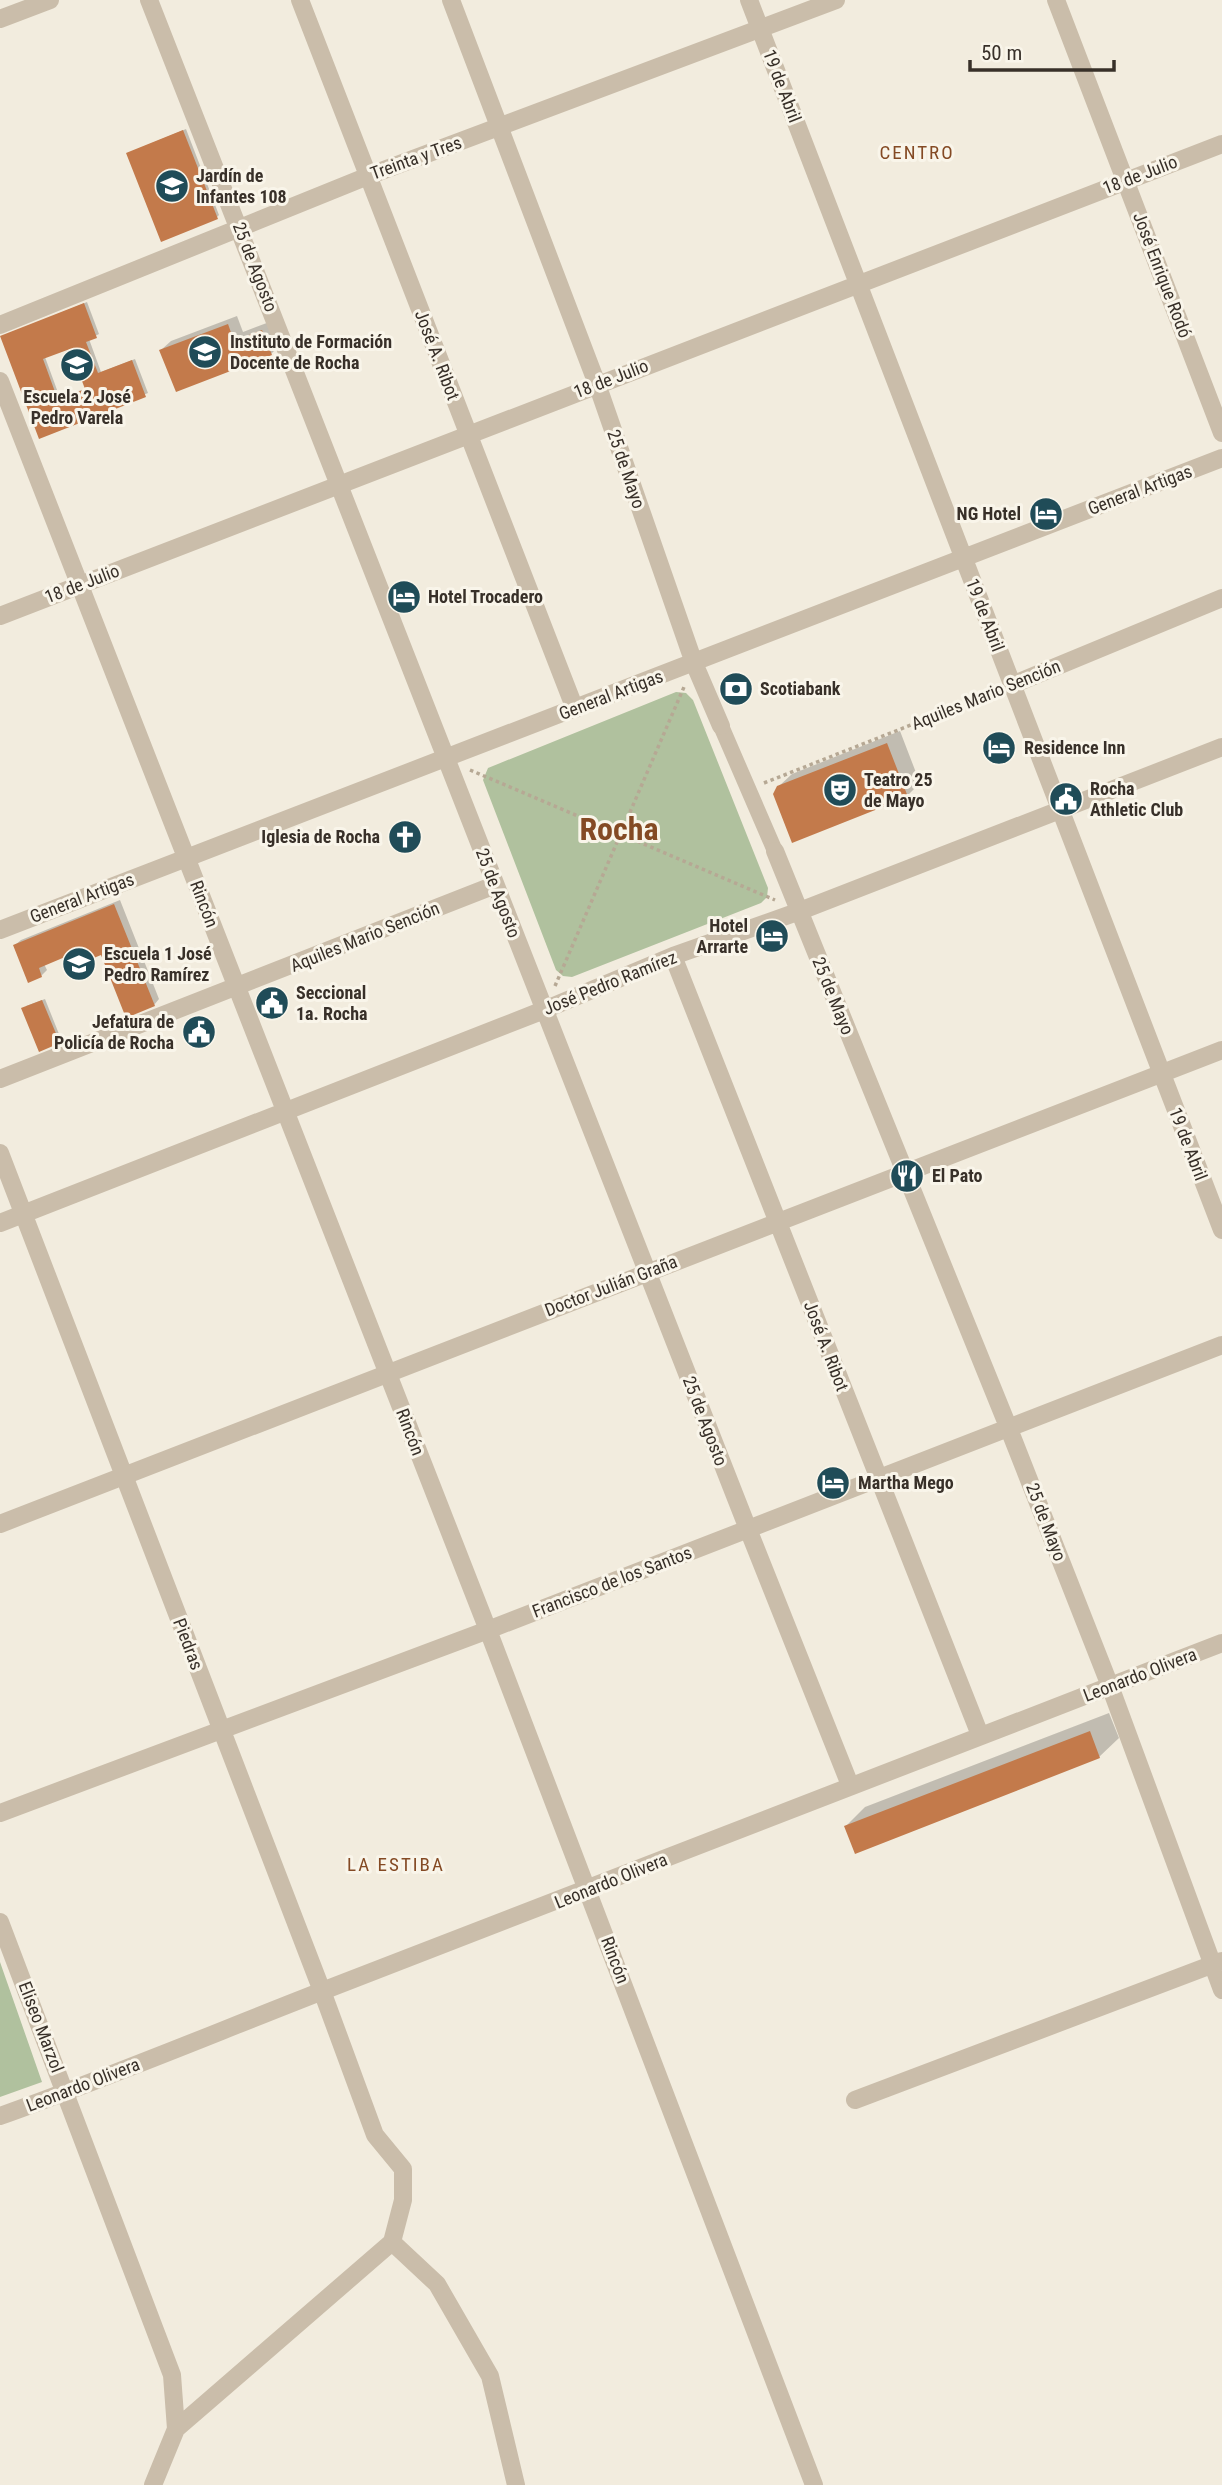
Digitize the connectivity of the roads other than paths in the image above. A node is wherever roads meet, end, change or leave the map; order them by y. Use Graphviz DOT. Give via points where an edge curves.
graph roads {
  1 [pos="50,0"];
  2 [pos="149,0"];
  3 [pos="300,0"];
  4 [pos="450,0"];
  5 [pos="749,0"];
  6 [pos="836,0"];
  7 [pos="1056,0"];
  8 [pos="0,19"];
  9 [pos="760,29"];
  10 [pos="500,127"];
  11 [pos="1222,144"];
  12 [pos="368,176"];
  13 [pos="1125,180"];
  14 [pos="240,226"];
  15 [pos="859,283"];
  16 [pos="0,325"];
  17 [pos="0,380"];
  18 [pos="597,384"];
  19 [pos="1222,433"];
  20 [pos="468,434"];
  21 [pos="1222,458"];
  22 [pos="340,484"];
  23 [pos="964,558"];
  24 [pos="81,584"];
  25 [pos="1222,598"];
  26 [pos="0,616"];
  27 [pos="694,663"];
  28 [pos="1012,685"];
  29 [pos="575,709"];
  30 [pos="721,726"];
  31 [pos="1222,747"];
  32 [pos="446,759"];
  33 [pos="1060,810"];
  34 [pos="775,851"];
  35 [pos="187,858"];
  36 [pos="495,886"];
  37 [pos="800,911"];
  38 [pos="0,930"];
  39 [pos="673,956"];
  40 [pos="236,988"];
  41 [pos="544,1010"];
  42 [pos="1222,1050"];
  43 [pos="1161,1073"];
  44 [pos="0,1079"];
  45 [pos="285,1113"];
  46 [pos="0,1153"];
  47 [pos="904,1173"];
  48 [pos="23,1214"];
  49 [pos="777,1222"];
  50 [pos="0,1223"];
  51 [pos="1222,1230"];
  52 [pos="647,1272"];
  53 [pos="1222,1345"];
  54 [pos="387,1373"];
  55 [pos="1009,1429"];
  56 [pos="124,1476"];
  57 [pos="878,1478"];
  58 [pos="0,1524"];
  59 [pos="748,1529"];
  60 [pos="488,1630"];
  61 [pos="1222,1643"];
  62 [pos="1110,1686"];
  63 [pos="220,1730"];
  64 [pos="980,1735"];
  65 [pos="850,1785"];
  66 [pos="0,1813"];
  67 [pos="588,1890"];
  68 [pos="0,1922"];
  69 [pos="1217,1963"];
  70 [pos="1222,1990"];
  71 [pos="322,1991"];
  72 [pos="66,2093"];
  73 [pos="855,2099"];
  74 [pos="0,2116"];
  75 [pos="392,2242"];
  76 [pos="176,2429"];
  77 [pos="153,2485"];
  78 [pos="516,2485"];
  79 [pos="814,2485"];
  1 -- 8 [label="street"];
  2 -- 14 [label="street, 25 de Agosto"];
  3 -- 12 [label="street, José A. Ribot"];
  4 -- 10 [label="street, 25 de Mayo"];
  5 -- 9 [label="street, 19 de Abril"];
  6 -- 9 [label="street, Treinta y Tres"];
  7 -- 13 [label="street, José Enrique Rodó"];
  9 -- 10 [label="street, Treinta y Tres"];
  9 -- 15 [label="street, 19 de Abril"];
  10 -- 12 [label="street, Treinta y Tres"];
  10 -- 18 [label="street, 25 de Mayo"];
  11 -- 13 [label="street, 18 de Julio"];
  12 -- 14 [label="street, Treinta y Tres"];
  12 -- 20 [label="street, José A. Ribot"];
  13 -- 15 [label="street, 18 de Julio"];
  13 -- 19 [label="street, José Enrique Rodó"];
  14 -- 16 [label="street, Treinta y Tres"];
  14 -- 22 [label="street, 25 de Agosto"];
  15 -- 18 [label="street, 18 de Julio"];
  15 -- 23 [label="street, 19 de Abril"];
  17 -- 24 [label="street, Rincón"];
  18 -- 20 [label="street, 18 de Julio"];
  18 -- 27 [label="street, 25 de Mayo"];
  20 -- 22 [label="street, 18 de Julio"];
  20 -- 29 [label="street, José A. Ribot"];
  21 -- 23 [label="street, General Artigas"];
  22 -- 24 [label="street, 18 de Julio"];
  22 -- 32 [label="street, 25 de Agosto"];
  23 -- 27 [label="street, General Artigas"];
  23 -- 28 [label="street, 19 de Abril"];
  24 -- 26 [label="street, 18 de Julio"];
  24 -- 35 [label="street, Rincón"];
  25 -- 28 [label="street, Aquiles Mario Sención"];
  27 -- 29 [label="street, General Artigas"];
  27 -- 30 [label="street, 25 de Mayo"];
  28 -- 33 [label="street, 19 de Abril"];
  29 -- 32 [label="street, General Artigas"];
  30 -- 34 [label="street, 25 de Mayo"];
  31 -- 33 [label="street, José Pedro Ramírez"];
  32 -- 35 [label="street, General Artigas"];
  32 -- 36 [label="street, 25 de Agosto"];
  33 -- 37 [label="street, José Pedro Ramírez"];
  33 -- 43 [label="street, 19 de Abril"];
  34 -- 37 [label="street, 25 de Mayo"];
  35 -- 38 [label="street, General Artigas"];
  35 -- 40 [label="street, Rincón"];
  36 -- 40 [label="street, Aquiles Mario Sención"];
  36 -- 41 [label="street, 25 de Agosto"];
  37 -- 39 [label="street, José Pedro Ramírez"];
  37 -- 47 [label="street, 25 de Mayo"];
  39 -- 41 [label="street, José Pedro Ramírez"];
  39 -- 49 [label="street, José A. Ribot"];
  40 -- 44 [label="street, Aquiles Mario Sención"];
  40 -- 45 [label="street, Rincón"];
  41 -- 45 [label="street, José Pedro Ramírez"];
  41 -- 52 [label="street, 25 de Agosto"];
  42 -- 43 [label="street, Doctor Julián Graña"];
  43 -- 47 [label="street, Doctor Julián Graña"];
  43 -- 51 [label="street, 19 de Abril"];
  45 -- 48 [label="street, José Pedro Ramírez"];
  45 -- 54 [label="street, Rincón"];
  46 -- 48 [label="street, Piedras"];
  47 -- 49 [label="street, Doctor Julián Graña"];
  47 -- 55 [label="street, 25 de Mayo"];
  48 -- 50 [label="street, José Pedro Ramírez"];
  48 -- 56 [label="street, Piedras"];
  49 -- 52 [label="street, Doctor Julián Graña"];
  49 -- 57 [label="street, José A. Ribot"];
  52 -- 54 [label="street, Doctor Julián Graña"];
  52 -- 59 [label="street, 25 de Agosto"];
  53 -- 55 [label="street, Francisco de los Santos"];
  54 -- 56 [label="street, Doctor Julián Graña"];
  54 -- 60 [label="street, Rincón"];
  55 -- 57 [label="street, Francisco de los Santos"];
  55 -- 62 [label="street, 25 de Mayo"];
  56 -- 58 [label="street, Doctor Julián Graña"];
  56 -- 63 [label="street, Piedras"];
  57 -- 59 [label="street, Francisco de los Santos"];
  57 -- 64 [label="street, José A. Ribot"];
  59 -- 60 [label="street, Francisco de los Santos"];
  59 -- 65 [label="street, 25 de Agosto"];
  60 -- 63 [label="street, Francisco de los Santos"];
  60 -- 67 [label="street, Rincón"];
  61 -- 62 [label="street, Leonardo Olivera"];
  62 -- 64 [label="street, Leonardo Olivera"];
  62 -- 69 [label="street, 25 de Mayo"];
  63 -- 66 [label="street, Francisco de los Santos"];
  63 -- 71 [label="street, Piedras"];
  64 -- 65 [label="street, Leonardo Olivera"];
  65 -- 67 [label="street, Leonardo Olivera"];
  67 -- 71 [label="street, Leonardo Olivera"];
  67 -- 79 [label="street, Rincón"];
  68 -- 72 [label="street, Eliseo Marzol"];
  69 -- 70 [label="street, 25 de Mayo"];
  69 -- 73 [label="street"];
  71 -- 72 [label="street, Leonardo Olivera"];
  71 -- 75 [label="street, Piedras" via="375,2135 403,2169 403,2200"];
  72 -- 74 [label="street, Leonardo Olivera"];
  72 -- 76 [label="street, Eliseo Marzol" via="172,2375"];
  75 -- 76 [label="street"];
  75 -- 78 [label="street" via="437,2284 490,2376"];
  76 -- 77 [label="street"];
}
